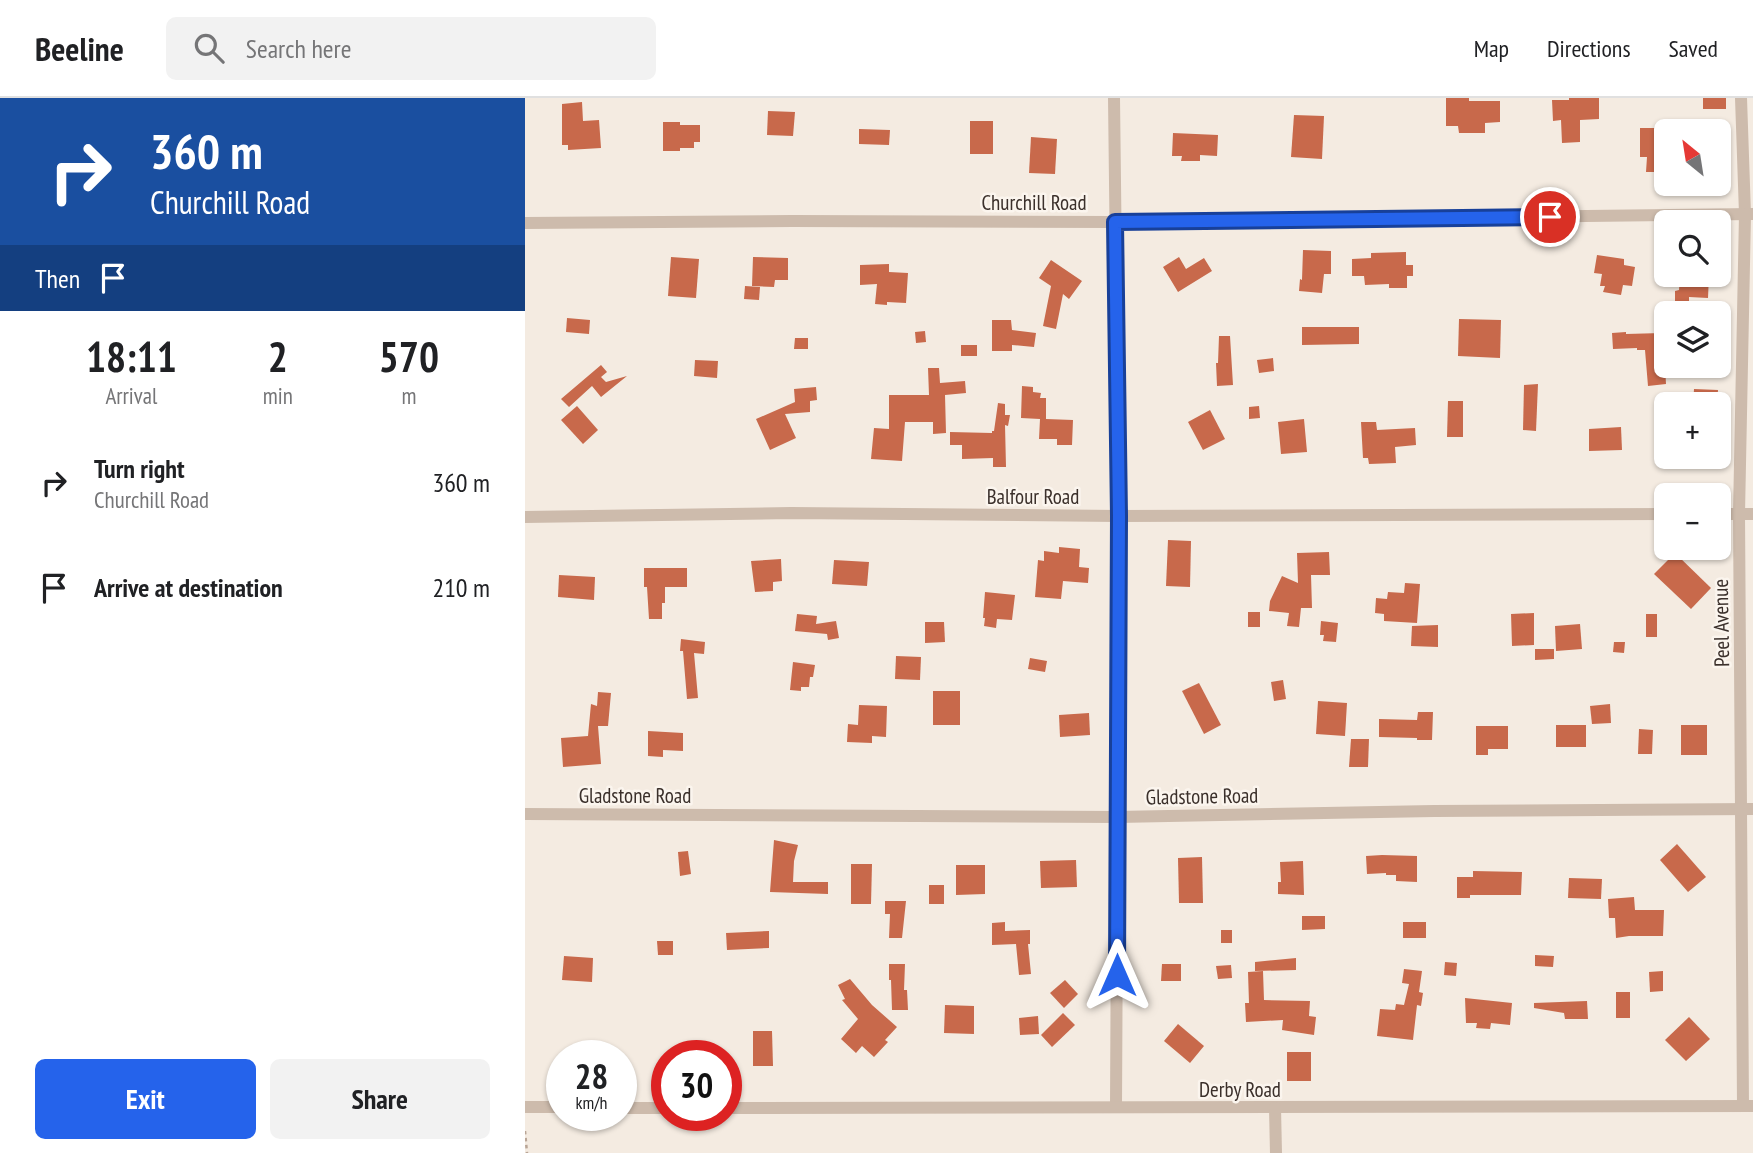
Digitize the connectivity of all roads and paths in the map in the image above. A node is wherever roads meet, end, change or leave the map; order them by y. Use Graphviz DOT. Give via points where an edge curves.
graph roads {
  1 [pos="1114,98"];
  2 [pos="1741,98"];
  3 [pos="1749,214"];
  4 [pos="1115,222"];
  5 [pos="525,223"];
  6 [pos="1654,514"];
  7 [pos="1731,514"];
  8 [pos="1739,514"];
  9 [pos="1753,514"];
  10 [pos="1119,516"];
  11 [pos="525,517"];
  12 [pos="1747,809"];
  13 [pos="525,814"];
  14 [pos="1117,817"];
  15 [pos="1748,1106"];
  16 [pos="525,1107"];
  17 [pos="546,1107"];
  18 [pos="1117,1107"];
  19 [pos="742,1108"];
  20 [pos="1275,1108"];
  21 [pos="525,1131"];
  22 [pos="527,1153"];
  23 [pos="1276,1153"];
  1 -- 4 [label="street"];
  2 -- 3 [label="street, Peel Avenue"];
  3 -- 4 [label="street, Churchill Road"];
  3 -- 8 [label="street, Peel Avenue"];
  4 -- 5 [label="street, Churchill Road"];
  4 -- 10 [label="street"];
  6 -- 10 [label="street, Balfour Road"];
  7 -- 8 [label="street"];
  8 -- 9 [label="street"];
  8 -- 12 [label="street, Peel Avenue"];
  10 -- 11 [label="street, Balfour Road" via="791,513"];
  10 -- 14 [label="street"];
  12 -- 14 [label="street, Gladstone Road"];
  12 -- 15 [label="street, Peel Avenue"];
  13 -- 14 [label="street, Gladstone Road"];
  14 -- 18 [label="street"];
  15 -- 20 [label="street, Derby Road"];
  16 -- 17 [label="street"];
  18 -- 19 [label="street, Derby Road"];
  18 -- 20 [label="street, Derby Road"];
  20 -- 23 [label="street"];
  21 -- 22 [label="path"];
}
